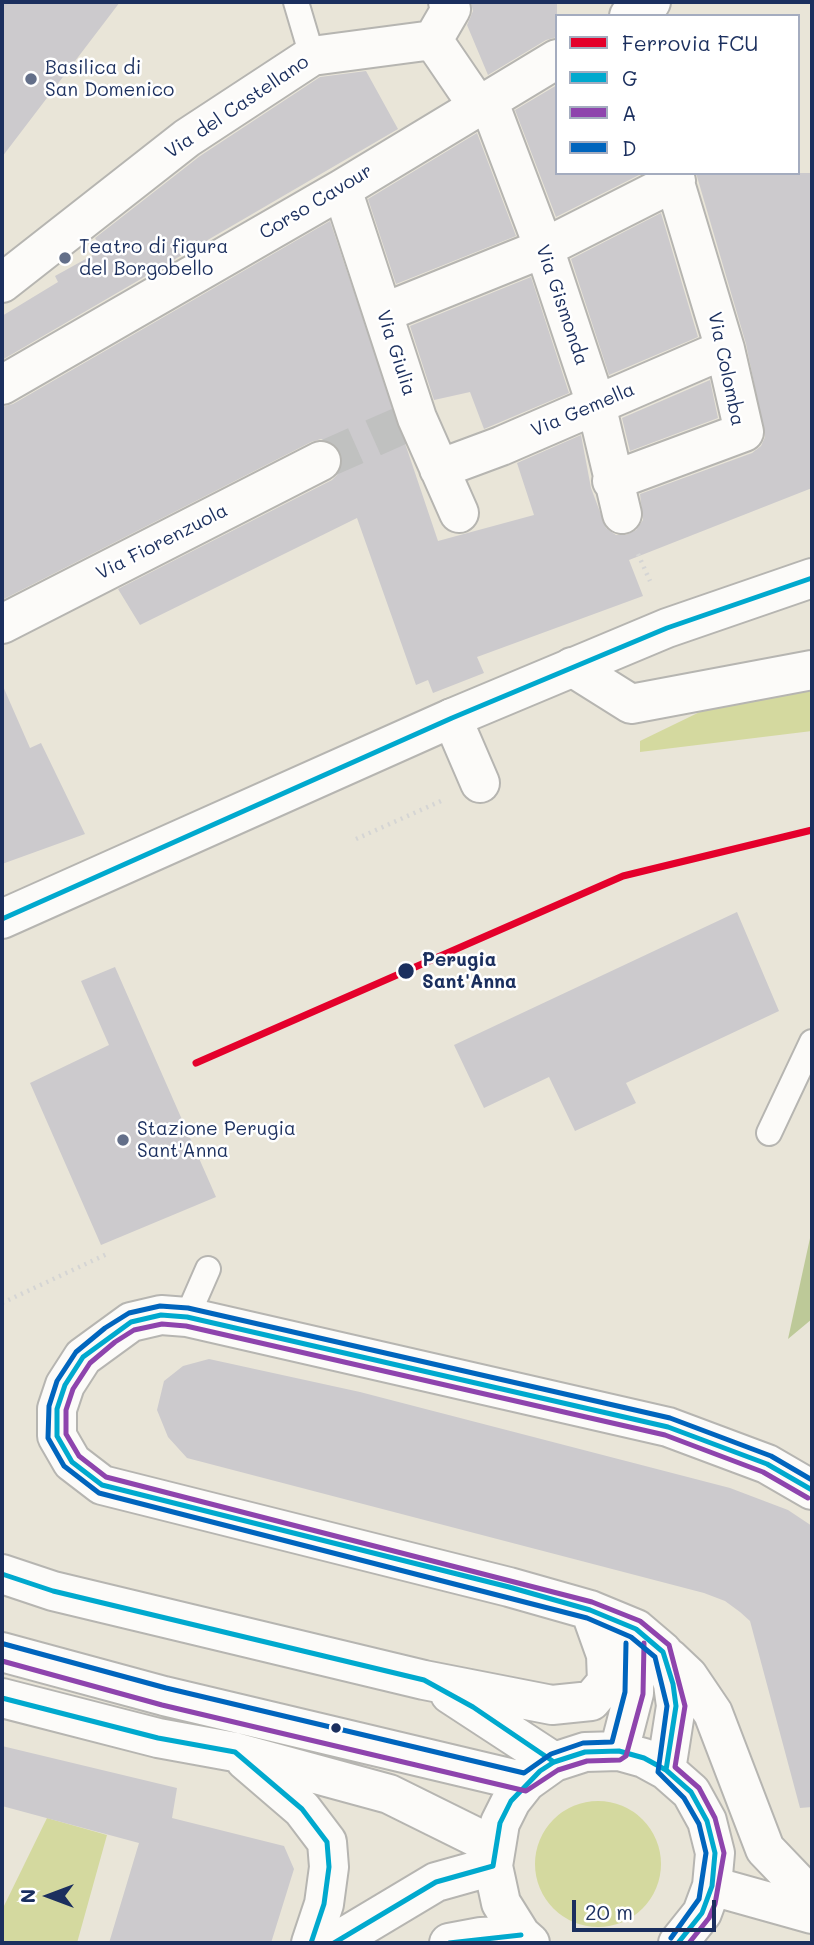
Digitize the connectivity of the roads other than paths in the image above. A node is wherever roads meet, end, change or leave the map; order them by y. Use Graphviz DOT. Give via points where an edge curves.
graph roads {
  1 [pos="296,2"];
  2 [pos="448,2"];
  3 [pos="433,40"];
  4 [pos="312,56"];
  5 [pos="555,60"];
  6 [pos="483,103"];
  7 [pos="674,177"];
  8 [pos="342,189"];
  9 [pos="544,248"];
  10 [pos="2,283"];
  11 [pos="383,313"];
  12 [pos="725,349"];
  13 [pos="2,385"];
  14 [pos="596,404"];
  15 [pos="321,460"];
  16 [pos="439,469"];
  17 [pos="617,498"];
  18 [pos="459,513"];
  19 [pos="812,578"];
  20 [pos="2,624"];
  21 [pos="572,667"];
  22 [pos="812,670"];
  23 [pos="452,718"];
  24 [pos="480,783"];
  25 [pos="2,919"];
  26 [pos="812,1042"];
  27 [pos="769,1133"];
  28 [pos="208,1269"];
  29 [pos="187,1317"];
  30 [pos="812,1490"];
  31 [pos="2,1574"];
  32 [pos="590,1610"];
  33 [pos="649,1640"];
  34 [pos="2,1652"];
  35 [pos="424,1680"];
  36 [pos="2,1698"];
  37 [pos="619,1751"];
  38 [pos="235,1752"];
  39 [pos="540,1772"];
  40 [pos="678,1781"];
  41 [pos="754,1825"];
  42 [pos="494,1856"];
  43 [pos="712,1886"];
  44 [pos="812,1898"];
  45 [pos="324,1904"];
  46 [pos="812,1914"];
  47 [pos="526,1939"];
  48 [pos="311,1943"];
  49 [pos="333,1943"];
  50 [pos="449,1943"];
  51 [pos="678,1943"];
  1 -- 4 [label="lane"];
  2 -- 3 [label="street" via="451,9"];
  3 -- 4 [label="street, Via del Castellano"];
  3 -- 6 [label="street"];
  4 -- 10 [label="street, Via del Castellano" via="187,138"];
  5 -- 6 [label="street, Corso Cavour"];
  6 -- 8 [label="street, Corso Cavour"];
  6 -- 9 [label="street, Via Gismonda"];
  7 -- 9 [label="street"];
  7 -- 12 [label="street, Via Colomba"];
  8 -- 11 [label="street, Via Giulia"];
  8 -- 13 [label="street, Corso Cavour"];
  9 -- 11 [label="street"];
  9 -- 14 [label="street, Via Gismonda"];
  11 -- 16 [label="street, Via Giulia" via="409,422"];
  12 -- 14 [label="street, Via Gemella"];
  12 -- 17 [label="street, Via Colomba" via="744,432"];
  14 -- 16 [label="street, Via Gemella"];
  14 -- 17 [label="street, Via Gismonda"];
  15 -- 20 [label="street, Via Fiorenzuola"];
  16 -- 18 [label="street, Via Giulia"];
  19 -- 21 [label="street" via="667,628"];
  21 -- 22 [label="street" via="631,704"];
  21 -- 23 [label="street"];
  23 -- 24 [label="street"];
  23 -- 25 [label="street"];
  26 -- 27 [label="lane"];
  28 -- 29 [label="lane"];
  29 -- 30 [label="street" via="668,1427 767,1464"];
  29 -- 32 [label="street" via="160,1315 131,1322 83,1357 65,1385 57,1409 57,1436 72,1462 102,1485"];
  31 -- 35 [label="street" via="53,1591"];
  32 -- 33 [label="street"];
  32 -- 35 [label="street" via="606,1655 607,1682 591,1701 552,1705"];
  33 -- 37 [label="street"];
  33 -- 40 [label="street" via="676,1706"];
  33 -- 41 [label="street" via="688,1676 713,1713"];
  34 -- 39 [label="street" via="164,1696"];
  35 -- 39 [label="street" via="473,1707"];
  36 -- 38 [label="street" via="158,1738"];
  37 -- 39 [label="street" via="585,1752"];
  37 -- 40 [label="street" via="643,1758"];
  38 -- 42 [label="street" via="389,1794"];
  38 -- 45 [label="street" via="302,1809 327,1842"];
  39 -- 42 [label="street" via="511,1801 500,1823"];
  40 -- 41 [label="street" via="723,1803"];
  40 -- 43 [label="street" via="707,1821 715,1853"];
  41 -- 44 [label="street" via="765,1849"];
  42 -- 47 [label="street" via="501,1903"];
  42 -- 49 [label="street" via="436,1882"];
  43 -- 46 [label="street"];
  43 -- 51 [label="street" via="702,1913"];
  45 -- 48 [label="street"];
  45 -- 49 [label="street"];
  47 -- 50 [label="street" via="481,1937"];
}
